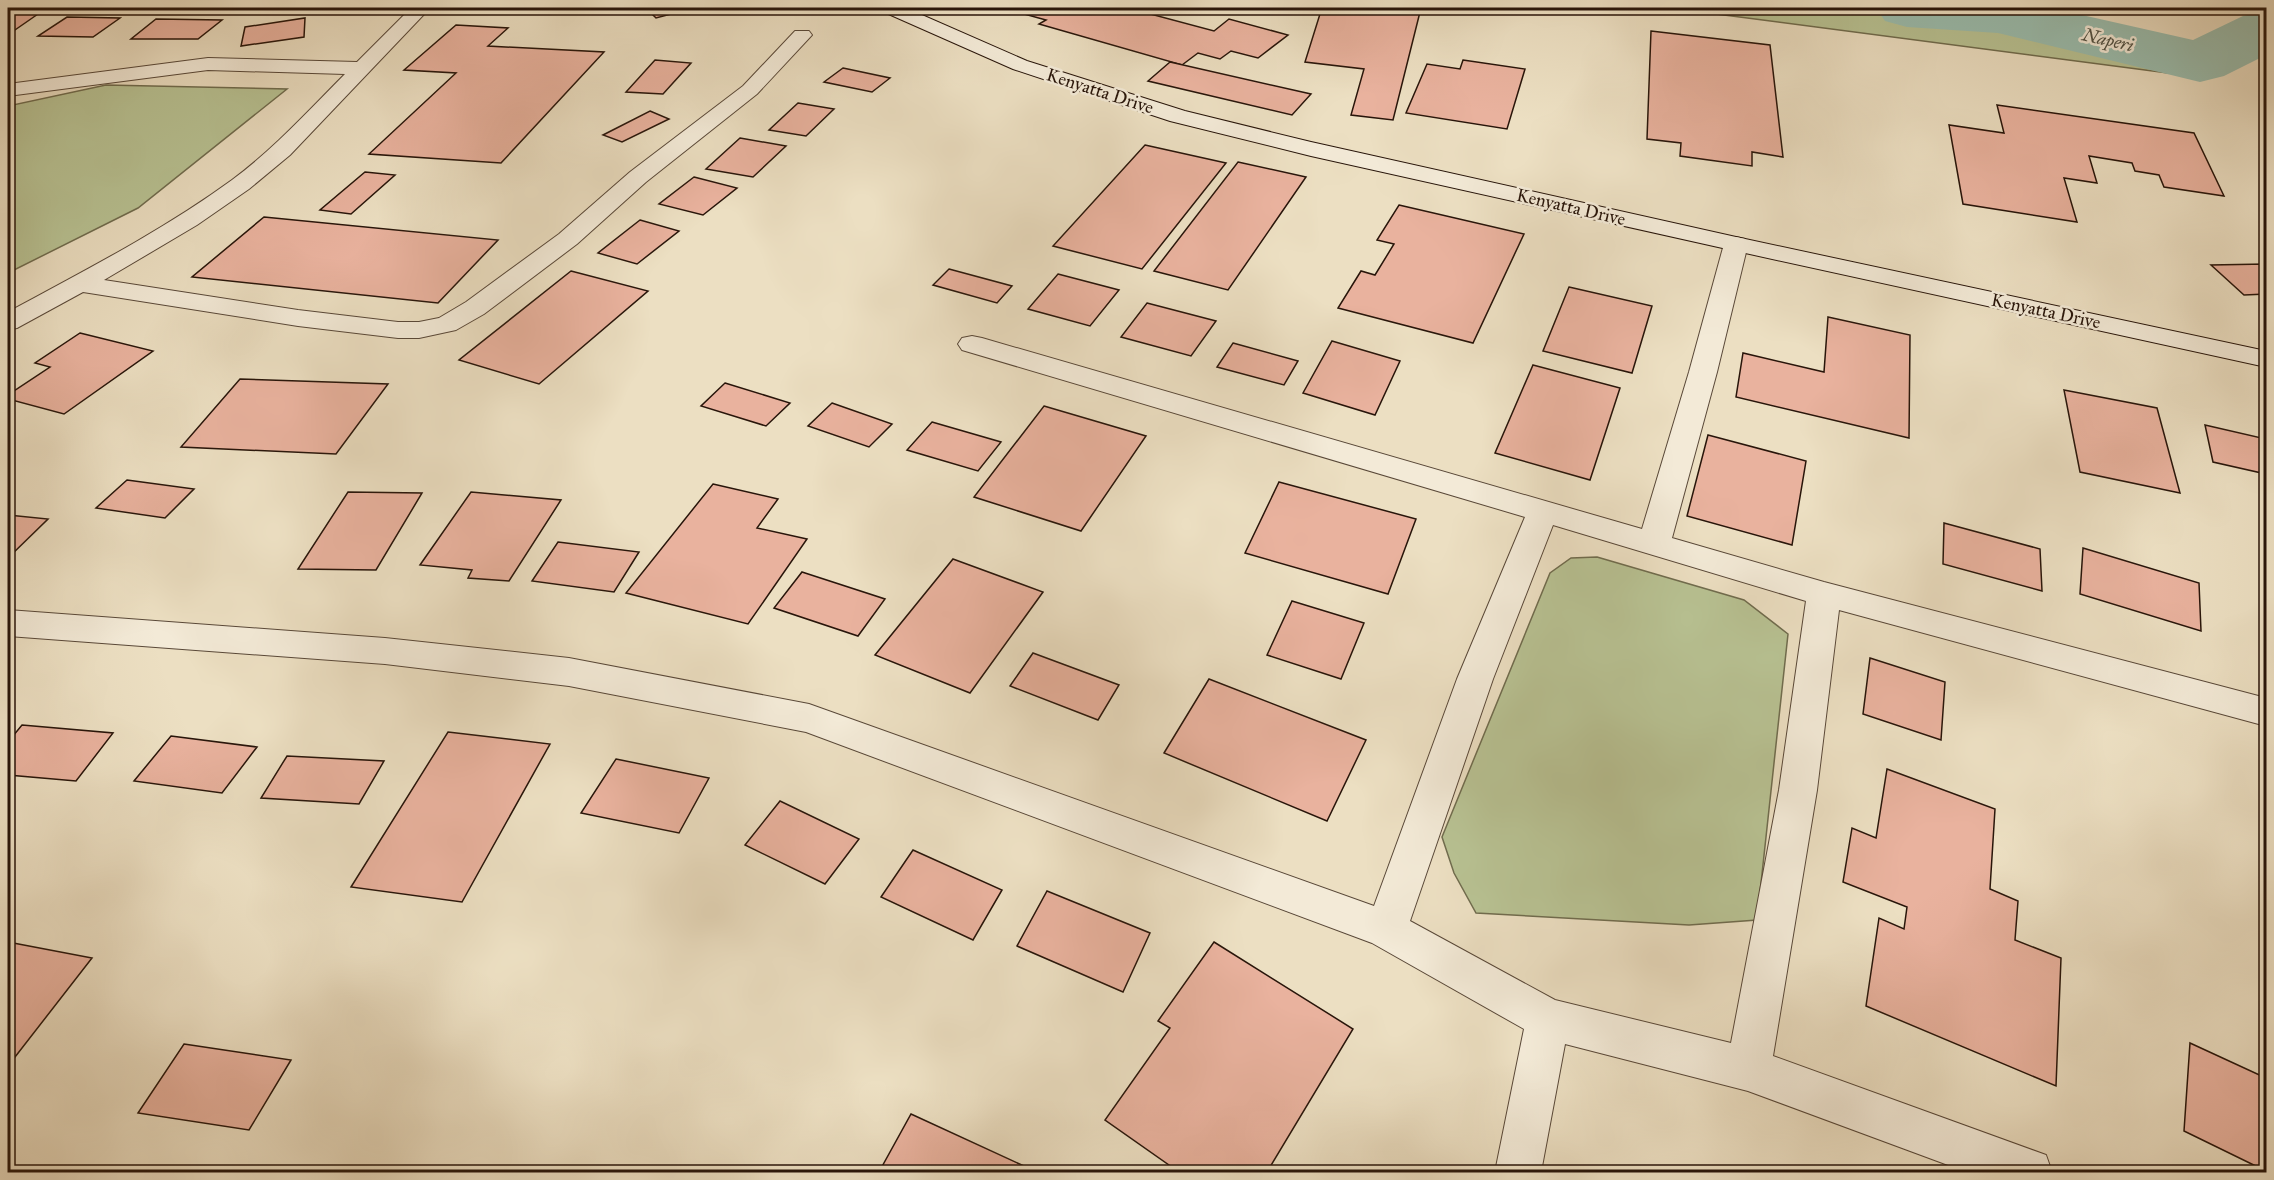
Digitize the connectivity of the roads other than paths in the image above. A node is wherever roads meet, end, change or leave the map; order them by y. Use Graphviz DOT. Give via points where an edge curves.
graph roads {
  1 [pos="421,8"];
  2 [pos="891,8"];
  3 [pos="802,35"];
  4 [pos="364,68"];
  5 [pos="8,90"];
  6 [pos="1736,244"];
  7 [pos="79,284"];
  8 [pos="8,322"];
  9 [pos="972,344"];
  10 [pos="2266,359"];
  11 [pos="1543,510"];
  12 [pos="1654,544"];
  13 [pos="1824,594"];
  14 [pos="8,623"];
  15 [pos="2266,712"];
  16 [pos="1386,929"];
  17 [pos="1548,1019"];
  18 [pos="1748,1069"];
  19 [pos="1518,1173"];
  20 [pos="2029,1173"];
  1 -- 4 [label="street"];
  2 -- 6 [label="street, Kenyatta Drive" via="1020,65 1178,116"];
  3 -- 7 [label="street" via="750,90 638,177 568,239 475,308 447,324 398,330"];
  4 -- 5 [label="street" via="208,64"];
  4 -- 7 [label="street" via="282,150 241,184 189,220"];
  6 -- 10 [label="street, Kenyatta Drive"];
  6 -- 12 [label="street"];
  7 -- 8 [label="street"];
  9 -- 11 [label="street"];
  11 -- 12 [label="street"];
  11 -- 16 [label="street" via="1475,679"];
  12 -- 13 [label="street"];
  13 -- 15 [label="street"];
  13 -- 18 [label="street" via="1798,790"];
  14 -- 16 [label="street" via="385,651 570,672 809,718"];
  16 -- 17 [label="street"];
  17 -- 18 [label="street"];
  17 -- 19 [label="street"];
  18 -- 20 [label="street"];
}
